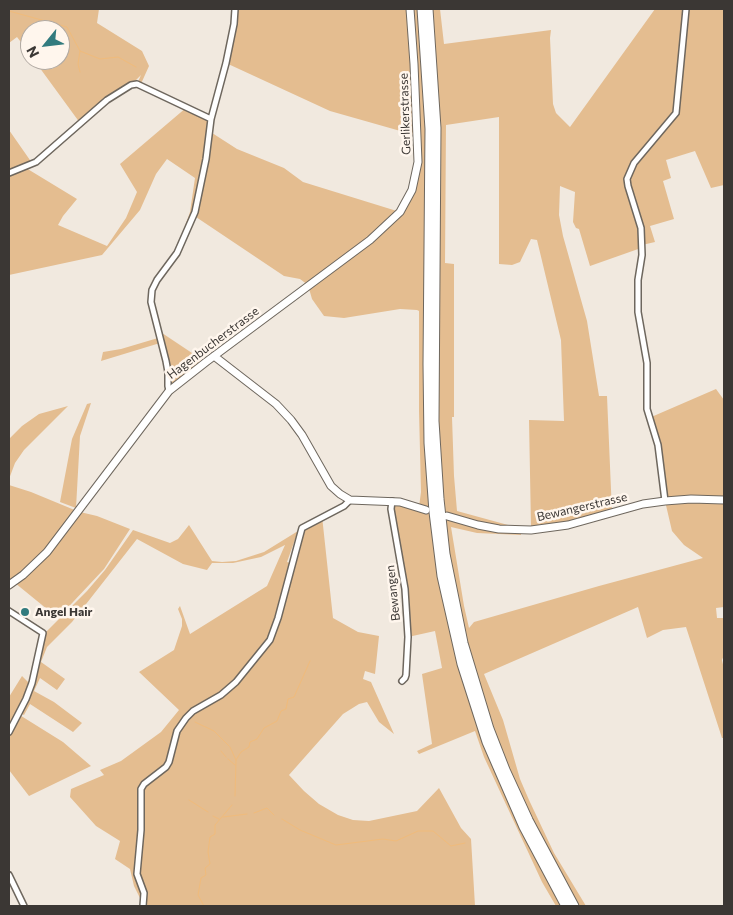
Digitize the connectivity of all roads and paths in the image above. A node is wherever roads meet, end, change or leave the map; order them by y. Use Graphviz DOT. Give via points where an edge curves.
graph roads {
  1 [pos="235,9"];
  2 [pos="410,9"];
  3 [pos="422,9"];
  4 [pos="428,9"];
  5 [pos="686,9"];
  6 [pos="211,119"];
  7 [pos="9,173"];
  8 [pos="398,214"];
  9 [pos="214,356"];
  10 [pos="170,391"];
  11 [pos="350,500"];
  12 [pos="724,500"];
  13 [pos="392,501"];
  14 [pos="664,501"];
  15 [pos="426,510"];
  16 [pos="447,516"];
  17 [pos="9,584"];
  18 [pos="9,611"];
  19 [pos="402,681"];
  20 [pos="9,732"];
  21 [pos="9,875"];
  22 [pos="24,906"];
  23 [pos="143,906"];
  24 [pos="566,906"];
  25 [pos="574,906"];
  1 -- 6 [label="street" via="226,63"];
  2 -- 8 [label="street, Gerlikerstrasse" via="418,162 412,190"];
  3 -- 24 [label="highway" via="430,130 429,443 442,576 462,664 487,742 524,827"];
  4 -- 25 [label="highway" via="436,153 434,428 440,512 449,576 469,666 494,743 528,820"];
  5 -- 14 [label="street" via="676,114 634,163 628,178 641,228 638,312 647,364 647,409 658,446"];
  6 -- 7 [label="street" via="137,84 131,85 107,100 44,156"];
  6 -- 10 [label="street" via="195,212 177,253 152,290 151,302 166,360"];
  8 -- 9 [label="street, Hagenbucherstrasse" via="370,240"];
  9 -- 10 [label="street, Hagenbucherstrasse"];
  9 -- 11 [label="street" via="276,404 302,435 331,486"];
  10 -- 17 [label="street, Hagenbucherstrasse" via="47,552"];
  11 -- 13 [label="street"];
  11 -- 23 [label="street" via="302,528 270,640 236,682 186,718 177,731 166,767 141,789 137,874 144,893"];
  12 -- 14 [label="street, Bewangerstrasse"];
  13 -- 15 [label="street"];
  13 -- 19 [label="street, Bewangen" via="405,589 406,675"];
  14 -- 16 [label="street, Bewangerstrasse" via="546,529 499,530"];
  18 -- 20 [label="street" via="43,632 32,683"];
  21 -- 22 [label="street"];
}
